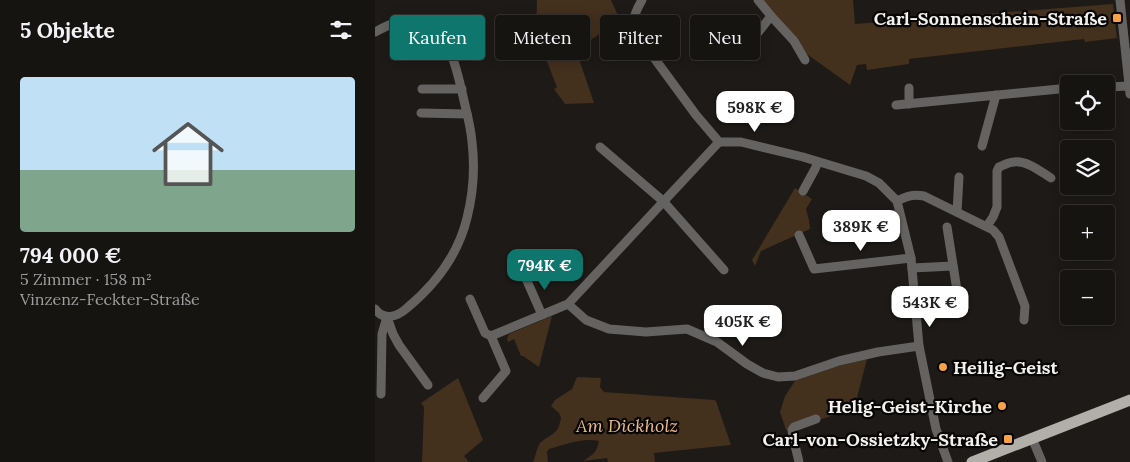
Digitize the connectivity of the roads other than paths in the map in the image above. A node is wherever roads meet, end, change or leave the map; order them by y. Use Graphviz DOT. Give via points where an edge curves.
graph roads {
  1 [pos="642,0"];
  2 [pos="758,0"];
  3 [pos="1120,0"];
  4 [pos="1126,9"];
  5 [pos="771,16"];
  6 [pos="760,30"];
  7 [pos="375,32"];
  8 [pos="805,60"];
  9 [pos="909,88"];
  10 [pos="1115,88"];
  11 [pos="422,89"];
  12 [pos="461,89"];
  13 [pos="1060,89"];
  14 [pos="1129,90"];
  15 [pos="996,95"];
  16 [pos="909,104"];
  17 [pos="896,105"];
  18 [pos="421,113"];
  19 [pos="467,114"];
  20 [pos="719,142"];
  21 [pos="982,146"];
  22 [pos="599,147"];
  23 [pos="818,162"];
  24 [pos="959,177"];
  25 [pos="1051,178"];
  26 [pos="803,190"];
  27 [pos="663,201"];
  28 [pos="897,201"];
  29 [pos="957,212"];
  30 [pos="987,226"];
  31 [pos="947,227"];
  32 [pos="799,235"];
  33 [pos="911,258"];
  34 [pos="537,265"];
  35 [pos="953,266"];
  36 [pos="912,268"];
  37 [pos="723,270"];
  38 [pos="470,299"];
  39 [pos="568,304"];
  40 [pos="375,308"];
  41 [pos="960,308"];
  42 [pos="542,315"];
  43 [pos="387,317"];
  44 [pos="1024,320"];
  45 [pos="491,336"];
  46 [pos="919,346"];
  47 [pos="428,384"];
  48 [pos="381,394"];
  49 [pos="483,398"];
  50 [pos="1130,400"];
  51 [pos="816,419"];
  52 [pos="1032,438"];
  53 [pos="799,462"];
  54 [pos="948,462"];
  55 [pos="972,462"];
  56 [pos="1042,462"];
  1 -- 20 [label="street" via="633,20 634,28 680,94"];
  2 -- 5 [label="street"];
  3 -- 4 [label="street"];
  4 -- 14 [label="street"];
  5 -- 6 [label="street"];
  5 -- 8 [label="street" via="794,40"];
  7 -- 12 [label="street" via="404,20 423,20 431,25 449,49"];
  9 -- 16 [label="street"];
  10 -- 14 [label="street"];
  11 -- 12 [label="street"];
  12 -- 19 [label="street"];
  13 -- 15 [label="street"];
  15 -- 16 [label="street"];
  15 -- 21 [label="street"];
  16 -- 17 [label="street"];
  18 -- 19 [label="street"];
  19 -- 43 [label="street" via="473,174 460,241 429,289 406,310 397,316"];
  20 -- 23 [label="street" via="741,142"];
  20 -- 27 [label="street"];
  22 -- 27 [label="street"];
  23 -- 26 [label="street"];
  23 -- 28 [label="street" via="866,176 879,183"];
  24 -- 29 [label="street"];
  25 -- 30 [label="street" via="1015,161 999,167 997,207"];
  27 -- 37 [label="street"];
  27 -- 39 [label="street"];
  28 -- 29 [label="street" via="916,194"];
  28 -- 33 [label="street"];
  29 -- 30 [label="street"];
  30 -- 44 [label="street" via="999,237 1025,306"];
  31 -- 35 [label="street"];
  32 -- 33 [label="street" via="814,269"];
  33 -- 36 [label="street"];
  34 -- 42 [label="street" via="525,274"];
  35 -- 36 [label="street"];
  35 -- 41 [label="street"];
  36 -- 46 [label="street"];
  38 -- 45 [label="street" via="485,333"];
  39 -- 42 [label="street"];
  39 -- 46 [label="street" via="585,320 609,329 646,332 687,329 717,342 763,373 778,377 795,376 878,352"];
  40 -- 43 [label="street"];
  42 -- 45 [label="street"];
  43 -- 47 [label="street" via="399,345"];
  43 -- 48 [label="street" via="382,334"];
  45 -- 49 [label="street" via="506,371"];
  46 -- 54 [label="street" via="936,429"];
  50 -- 52 [label="main road"];
  51 -- 53 [label="street" via="793,430"];
  52 -- 55 [label="main road"];
  52 -- 56 [label="street"];
}
